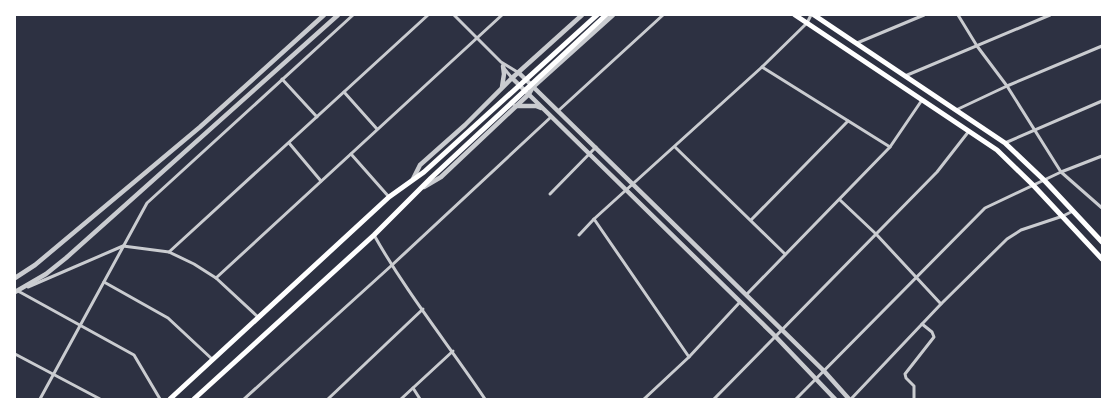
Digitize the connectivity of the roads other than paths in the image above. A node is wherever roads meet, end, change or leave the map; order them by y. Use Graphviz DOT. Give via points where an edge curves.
graph roads {
  1 [pos="324,15"];
  2 [pos="338,15"];
  3 [pos="353,15"];
  4 [pos="428,15"];
  5 [pos="454,15"];
  6 [pos="502,15"];
  7 [pos="582,15"];
  8 [pos="596,15"];
  9 [pos="606,15"];
  10 [pos="613,15"];
  11 [pos="663,15"];
  12 [pos="795,15"];
  13 [pos="812,15"];
  14 [pos="924,15"];
  15 [pos="958,15"];
  16 [pos="1050,15"];
  17 [pos="807,23"];
  18 [pos="478,38"];
  19 [pos="856,44"];
  20 [pos="977,46"];
  21 [pos="1102,46"];
  22 [pos="502,64"];
  23 [pos="762,67"];
  24 [pos="519,73"];
  25 [pos="905,76"];
  26 [pos="512,78"];
  27 [pos="282,79"];
  28 [pos="1007,86"];
  29 [pos="534,87"];
  30 [pos="502,89"];
  31 [pos="344,92"];
  32 [pos="529,94"];
  33 [pos="922,100"];
  34 [pos="1102,101"];
  35 [pos="515,106"];
  36 [pos="542,108"];
  37 [pos="956,110"];
  38 [pos="558,111"];
  39 [pos="317,117"];
  40 [pos="551,117"];
  41 [pos="848,121"];
  42 [pos="377,129"];
  43 [pos="1034,129"];
  44 [pos="969,131"];
  45 [pos="289,143"];
  46 [pos="1005,143"];
  47 [pos="596,147"];
  48 [pos="675,147"];
  49 [pos="890,147"];
  50 [pos="351,154"];
  51 [pos="590,154"];
  52 [pos="1102,156"];
  53 [pos="1061,172"];
  54 [pos="1044,180"];
  55 [pos="321,181"];
  56 [pos="412,181"];
  57 [pos="632,185"];
  58 [pos="1033,185"];
  59 [pos="421,189"];
  60 [pos="627,191"];
  61 [pos="550,194"];
  62 [pos="389,198"];
  63 [pos="840,200"];
  64 [pos="1100,204"];
  65 [pos="1102,208"];
  66 [pos="1073,212"];
  67 [pos="1063,216"];
  68 [pos="594,219"];
  69 [pos="751,220"];
  70 [pos="374,234"];
  71 [pos="876,234"];
  72 [pos="579,235"];
  73 [pos="1102,242"];
  74 [pos="123,246"];
  75 [pos="169,252"];
  76 [pos="785,254"];
  77 [pos="1102,259"];
  78 [pos="392,266"];
  79 [pos="917,276"];
  80 [pos="15,278"];
  81 [pos="216,278"];
  82 [pos="104,282"];
  83 [pos="17,291"];
  84 [pos="746,295"];
  85 [pos="740,302"];
  86 [pos="941,304"];
  87 [pos="423,309"];
  88 [pos="258,317"];
  89 [pos="922,324"];
  90 [pos="79,326"];
  91 [pos="781,330"];
  92 [pos="775,336"];
  93 [pos="453,351"];
  94 [pos="15,354"];
  95 [pos="689,357"];
  96 [pos="212,360"];
  97 [pos="824,371"];
  98 [pos="52,374"];
  99 [pos="817,379"];
  100 [pos="413,388"];
  101 [pos="40,399"];
  102 [pos="100,399"];
  103 [pos="160,399"];
  104 [pos="170,399"];
  105 [pos="194,399"];
  106 [pos="244,399"];
  107 [pos="328,399"];
  108 [pos="401,399"];
  109 [pos="420,399"];
  110 [pos="485,399"];
  111 [pos="645,399"];
  112 [pos="714,399"];
  113 [pos="796,399"];
  114 [pos="835,399"];
  115 [pos="850,399"];
  116 [pos="914,399"];
  1 -- 80 [label="street" via="200,127 35,265"];
  2 -- 83 [label="street" via="66,258"];
  3 -- 27 [label="street"];
  4 -- 31 [label="street"];
  5 -- 18 [label="street"];
  6 -- 18 [label="street"];
  7 -- 24 [label="street"];
  8 -- 56 [label="main road"];
  9 -- 59 [label="main road"];
  10 -- 29 [label="street"];
  11 -- 38 [label="street"];
  12 -- 17 [label="main road"];
  13 -- 17 [label="street"];
  13 -- 19 [label="main road"];
  14 -- 19 [label="street"];
  15 -- 20 [label="street"];
  16 -- 20 [label="street"];
  17 -- 23 [label="street"];
  17 -- 33 [label="main road"];
  18 -- 22 [label="street"];
  18 -- 42 [label="street"];
  19 -- 25 [label="main road"];
  20 -- 25 [label="street"];
  20 -- 28 [label="street"];
  21 -- 28 [label="street"];
  22 -- 24 [label="street"];
  22 -- 26 [label="street"];
  22 -- 30 [label="street"];
  23 -- 41 [label="street"];
  23 -- 48 [label="street"];
  24 -- 26 [label="street"];
  24 -- 29 [label="street"];
  25 -- 37 [label="main road"];
  26 -- 30 [label="street"];
  26 -- 32 [label="street"];
  27 -- 39 [label="street"];
  27 -- 74 [label="street" via="147,203"];
  28 -- 37 [label="street"];
  28 -- 43 [label="street"];
  29 -- 32 [label="street"];
  29 -- 38 [label="street"];
  30 -- 56 [label="street" via="420,165"];
  31 -- 39 [label="street"];
  31 -- 42 [label="street"];
  32 -- 35 [label="street"];
  32 -- 36 [label="street"];
  33 -- 44 [label="main road"];
  33 -- 49 [label="street"];
  34 -- 43 [label="street"];
  35 -- 36 [label="street"];
  35 -- 59 [label="street" via="441,177"];
  36 -- 40 [label="street"];
  37 -- 46 [label="main road"];
  38 -- 47 [label="street"];
  39 -- 45 [label="street"];
  40 -- 51 [label="street"];
  40 -- 78 [label="street"];
  41 -- 49 [label="street"];
  41 -- 69 [label="street"];
  42 -- 50 [label="street"];
  43 -- 46 [label="street"];
  43 -- 53 [label="street"];
  44 -- 58 [label="main road" via="997,150"];
  44 -- 71 [label="street" via="936,172"];
  45 -- 55 [label="street"];
  45 -- 75 [label="street"];
  46 -- 54 [label="main road"];
  47 -- 51 [label="street"];
  47 -- 57 [label="street"];
  48 -- 57 [label="street"];
  48 -- 69 [label="street"];
  49 -- 63 [label="street"];
  50 -- 55 [label="street"];
  50 -- 62 [label="street"];
  51 -- 60 [label="street"];
  51 -- 61 [label="street"];
  52 -- 53 [label="street"];
  53 -- 54 [label="street"];
  53 -- 64 [label="street"];
  54 -- 58 [label="street"];
  54 -- 66 [label="main road"];
  55 -- 81 [label="street"];
  56 -- 62 [label="main road"];
  57 -- 60 [label="street"];
  57 -- 84 [label="street"];
  58 -- 67 [label="main road"];
  58 -- 79 [label="street" via="985,208"];
  59 -- 70 [label="main road"];
  60 -- 68 [label="street"];
  60 -- 85 [label="street"];
  62 -- 88 [label="main road"];
  63 -- 71 [label="street"];
  63 -- 76 [label="street"];
  64 -- 65 [label="street"];
  66 -- 67 [label="street"];
  66 -- 73 [label="main road"];
  67 -- 77 [label="main road"];
  67 -- 86 [label="street" via="1021,230 1007,239"];
  68 -- 72 [label="street"];
  68 -- 95 [label="street"];
  69 -- 76 [label="street"];
  70 -- 78 [label="street"];
  70 -- 105 [label="main road"];
  71 -- 79 [label="street"];
  71 -- 91 [label="street"];
  74 -- 75 [label="street"];
  74 -- 82 [label="street"];
  74 -- 83 [label="street"];
  75 -- 81 [label="street"];
  76 -- 84 [label="street"];
  78 -- 87 [label="street"];
  78 -- 106 [label="street"];
  79 -- 86 [label="street"];
  79 -- 97 [label="street"];
  81 -- 88 [label="street"];
  82 -- 90 [label="street"];
  82 -- 96 [label="street" via="168,318"];
  83 -- 90 [label="street"];
  84 -- 91 [label="street"];
  85 -- 92 [label="street"];
  85 -- 95 [label="street"];
  86 -- 89 [label="street"];
  87 -- 93 [label="street"];
  87 -- 107 [label="street"];
  88 -- 96 [label="main road"];
  89 -- 115 [label="street"];
  89 -- 116 [label="street" via="934,337 905,374 914,386"];
  90 -- 98 [label="street"];
  90 -- 103 [label="street" via="134,354"];
  91 -- 92 [label="street"];
  91 -- 97 [label="street"];
  92 -- 99 [label="street"];
  92 -- 112 [label="street"];
  93 -- 100 [label="street"];
  93 -- 110 [label="street"];
  94 -- 98 [label="street"];
  95 -- 111 [label="street"];
  96 -- 104 [label="main road"];
  97 -- 99 [label="street"];
  97 -- 115 [label="street"];
  98 -- 101 [label="street"];
  98 -- 102 [label="street"];
  99 -- 113 [label="street"];
  99 -- 114 [label="street"];
  100 -- 108 [label="street"];
  100 -- 109 [label="street"];
}
